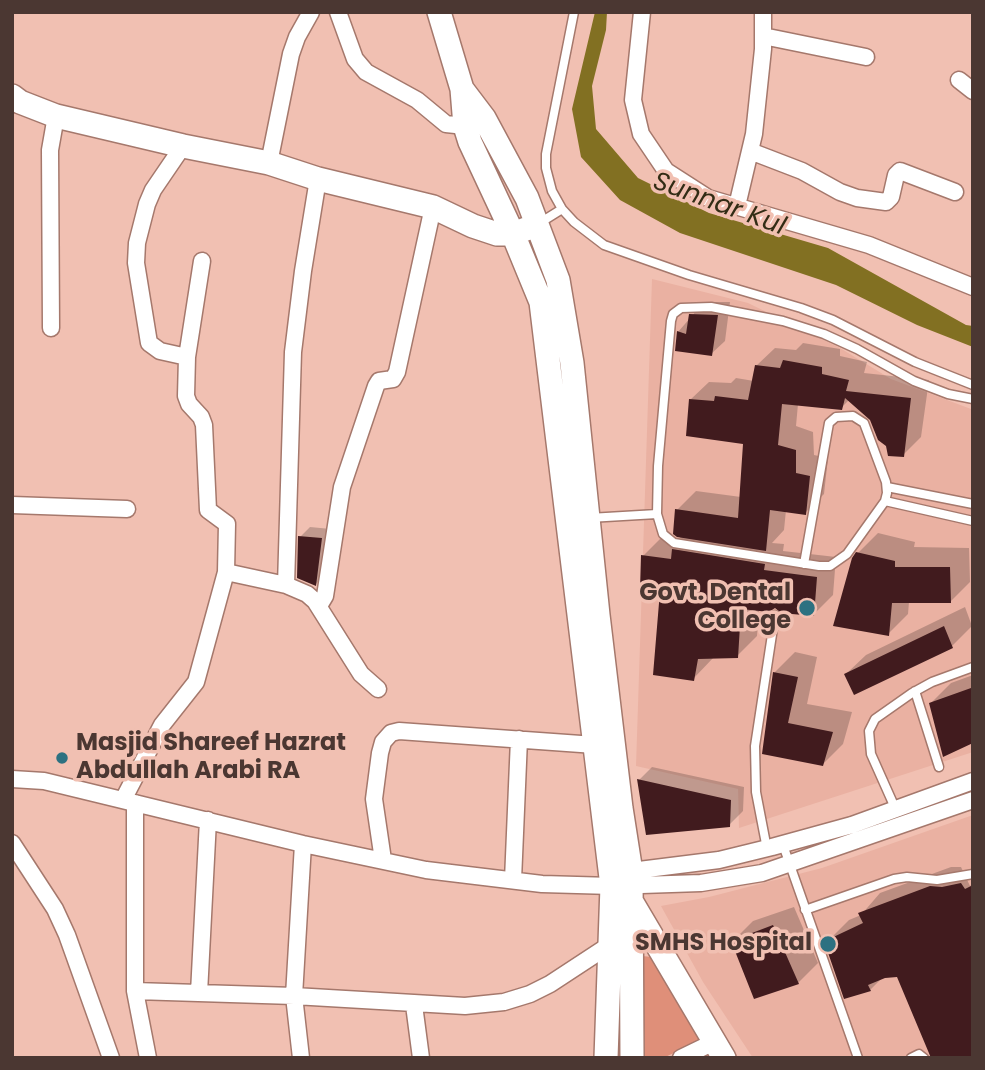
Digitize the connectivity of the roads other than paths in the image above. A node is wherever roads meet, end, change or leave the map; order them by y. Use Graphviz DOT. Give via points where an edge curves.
graph roads {
  1 [pos="312,12"];
  2 [pos="338,12"];
  3 [pos="439,12"];
  4 [pos="574,12"];
  5 [pos="642,12"];
  6 [pos="763,12"];
  7 [pos="763,36"];
  8 [pos="866,57"];
  9 [pos="959,80"];
  10 [pos="462,89"];
  11 [pos="973,91"];
  12 [pos="15,104"];
  13 [pos="56,116"];
  14 [pos="465,126"];
  15 [pos="183,146"];
  16 [pos="750,150"];
  17 [pos="269,163"];
  18 [pos="318,179"];
  19 [pos="955,192"];
  20 [pos="527,198"];
  21 [pos="499,205"];
  22 [pos="737,206"];
  23 [pos="562,209"];
  24 [pos="444,211"];
  25 [pos="538,224"];
  26 [pos="513,234"];
  27 [pos="202,261"];
  28 [pos="973,287"];
  29 [pos="51,328"];
  30 [pos="187,356"];
  31 [pos="973,385"];
  32 [pos="973,400"];
  33 [pos="887,487"];
  34 [pos="885,502"];
  35 [pos="973,504"];
  36 [pos="12,505"];
  37 [pos="127,509"];
  38 [pos="657,514"];
  39 [pos="588,519"];
  40 [pos="973,521"];
  41 [pos="804,564"];
  42 [pos="226,572"];
  43 [pos="286,585"];
  44 [pos="320,606"];
  45 [pos="775,615"];
  46 [pos="973,667"];
  47 [pos="378,690"];
  48 [pos="915,691"];
  49 [pos="519,739"];
  50 [pos="595,745"];
  51 [pos="939,767"];
  52 [pos="12,779"];
  53 [pos="973,781"];
  54 [pos="973,800"];
  55 [pos="129,801"];
  56 [pos="896,810"];
  57 [pos="208,820"];
  58 [pos="12,843"];
  59 [pos="303,844"];
  60 [pos="775,847"];
  61 [pos="383,860"];
  62 [pos="789,864"];
  63 [pos="973,874"];
  64 [pos="513,880"];
  65 [pos="623,884"];
  66 [pos="805,910"];
  67 [pos="611,944"];
  68 [pos="135,991"];
  69 [pos="199,993"];
  70 [pos="294,996"];
  71 [pos="414,1005"];
  72 [pos="719,1050"];
  73 [pos="111,1058"];
  74 [pos="148,1058"];
  75 [pos="301,1058"];
  76 [pos="421,1058"];
  77 [pos="607,1058"];
  78 [pos="632,1058"];
  79 [pos="681,1058"];
  80 [pos="858,1058"];
  81 [pos="911,1058"];
  82 [pos="924,1058"];
  1 -- 17 [label="street" via="297,37 287,69"];
  2 -- 14 [label="street" via="355,59 366,72 417,100 446,124"];
  3 -- 10 [label="main road"];
  4 -- 23 [label="lane" via="546,155 552,191"];
  5 -- 22 [label="street" via="633,100 641,134 666,171 708,198"];
  6 -- 7 [label="street"];
  7 -- 8 [label="street"];
  7 -- 16 [label="street"];
  9 -- 11 [label="street"];
  10 -- 14 [label="main road"];
  10 -- 20 [label="main road" via="484,118"];
  12 -- 13 [label="main road"];
  13 -- 15 [label="main road"];
  13 -- 29 [label="street" via="50,150"];
  14 -- 21 [label="main road"];
  15 -- 17 [label="main road"];
  15 -- 30 [label="street" via="147,204 136,263 149,343 160,351"];
  16 -- 19 [label="street" via="857,198 886,202 901,171"];
  16 -- 22 [label="street"];
  17 -- 18 [label="main road"];
  18 -- 24 [label="main road"];
  18 -- 43 [label="street" via="293,352"];
  20 -- 21 [label="main road"];
  20 -- 25 [label="main road"];
  21 -- 24 [label="main road"];
  21 -- 26 [label="main road"];
  22 -- 28 [label="street" via="869,245"];
  23 -- 25 [label="lane"];
  23 -- 31 [label="lane" via="604,245 833,320 915,362"];
  24 -- 26 [label="main road" via="497,234"];
  24 -- 44 [label="street" via="396,376 376,386 342,487"];
  25 -- 26 [label="main road"];
  25 -- 39 [label="main road" via="558,280 565,321"];
  26 -- 50 [label="main road" via="541,302"];
  27 -- 30 [label="street"];
  30 -- 42 [label="street" via="187,401 204,425 207,507 226,521 228,528"];
  32 -- 38 [label="lane" via="914,381 857,349 783,321 711,307 681,308 671,321"];
  33 -- 34 [label="lane"];
  33 -- 35 [label="lane"];
  33 -- 41 [label="lane" via="863,424 853,416 836,416 826,432"];
  34 -- 40 [label="lane"];
  34 -- 41 [label="lane" via="838,562 830,566"];
  36 -- 37 [label="street"];
  38 -- 39 [label="lane"];
  38 -- 41 [label="lane" via="663,534 674,543"];
  39 -- 65 [label="main road" via="619,795"];
  42 -- 43 [label="street"];
  42 -- 55 [label="street" via="197,682 162,725"];
  43 -- 44 [label="street"];
  44 -- 47 [label="street" via="361,674"];
  45 -- 60 [label="lane" via="755,746 756,792"];
  46 -- 48 [label="lane"];
  48 -- 51 [label="lane"];
  48 -- 56 [label="lane" via="876,719 869,731 871,754"];
  49 -- 50 [label="street"];
  49 -- 61 [label="street" via="399,731 386,736 374,799"];
  49 -- 64 [label="street"];
  50 -- 65 [label="main road"];
  52 -- 55 [label="street" via="44,781"];
  53 -- 56 [label="street"];
  54 -- 62 [label="street"];
  55 -- 57 [label="street"];
  55 -- 68 [label="street"];
  56 -- 60 [label="street"];
  57 -- 59 [label="street"];
  57 -- 69 [label="street"];
  58 -- 73 [label="street" via="67,935"];
  59 -- 61 [label="street"];
  59 -- 70 [label="street"];
  60 -- 62 [label="lane"];
  60 -- 65 [label="street"];
  61 -- 64 [label="street"];
  62 -- 65 [label="street" via="724,880"];
  62 -- 66 [label="lane"];
  63 -- 66 [label="lane" via="937,880 894,879"];
  64 -- 65 [label="street"];
  65 -- 67 [label="main road"];
  65 -- 72 [label="main road"];
  65 -- 78 [label="main road"];
  66 -- 80 [label="lane"];
  67 -- 71 [label="street" via="550,984 517,998 465,1006"];
  67 -- 77 [label="main road"];
  68 -- 69 [label="street"];
  68 -- 74 [label="street"];
  69 -- 70 [label="street"];
  70 -- 71 [label="street"];
  70 -- 75 [label="street"];
  71 -- 76 [label="street"];
  72 -- 79 [label="street"];
  81 -- 82 [label="lane" via="919,1054"];
}
